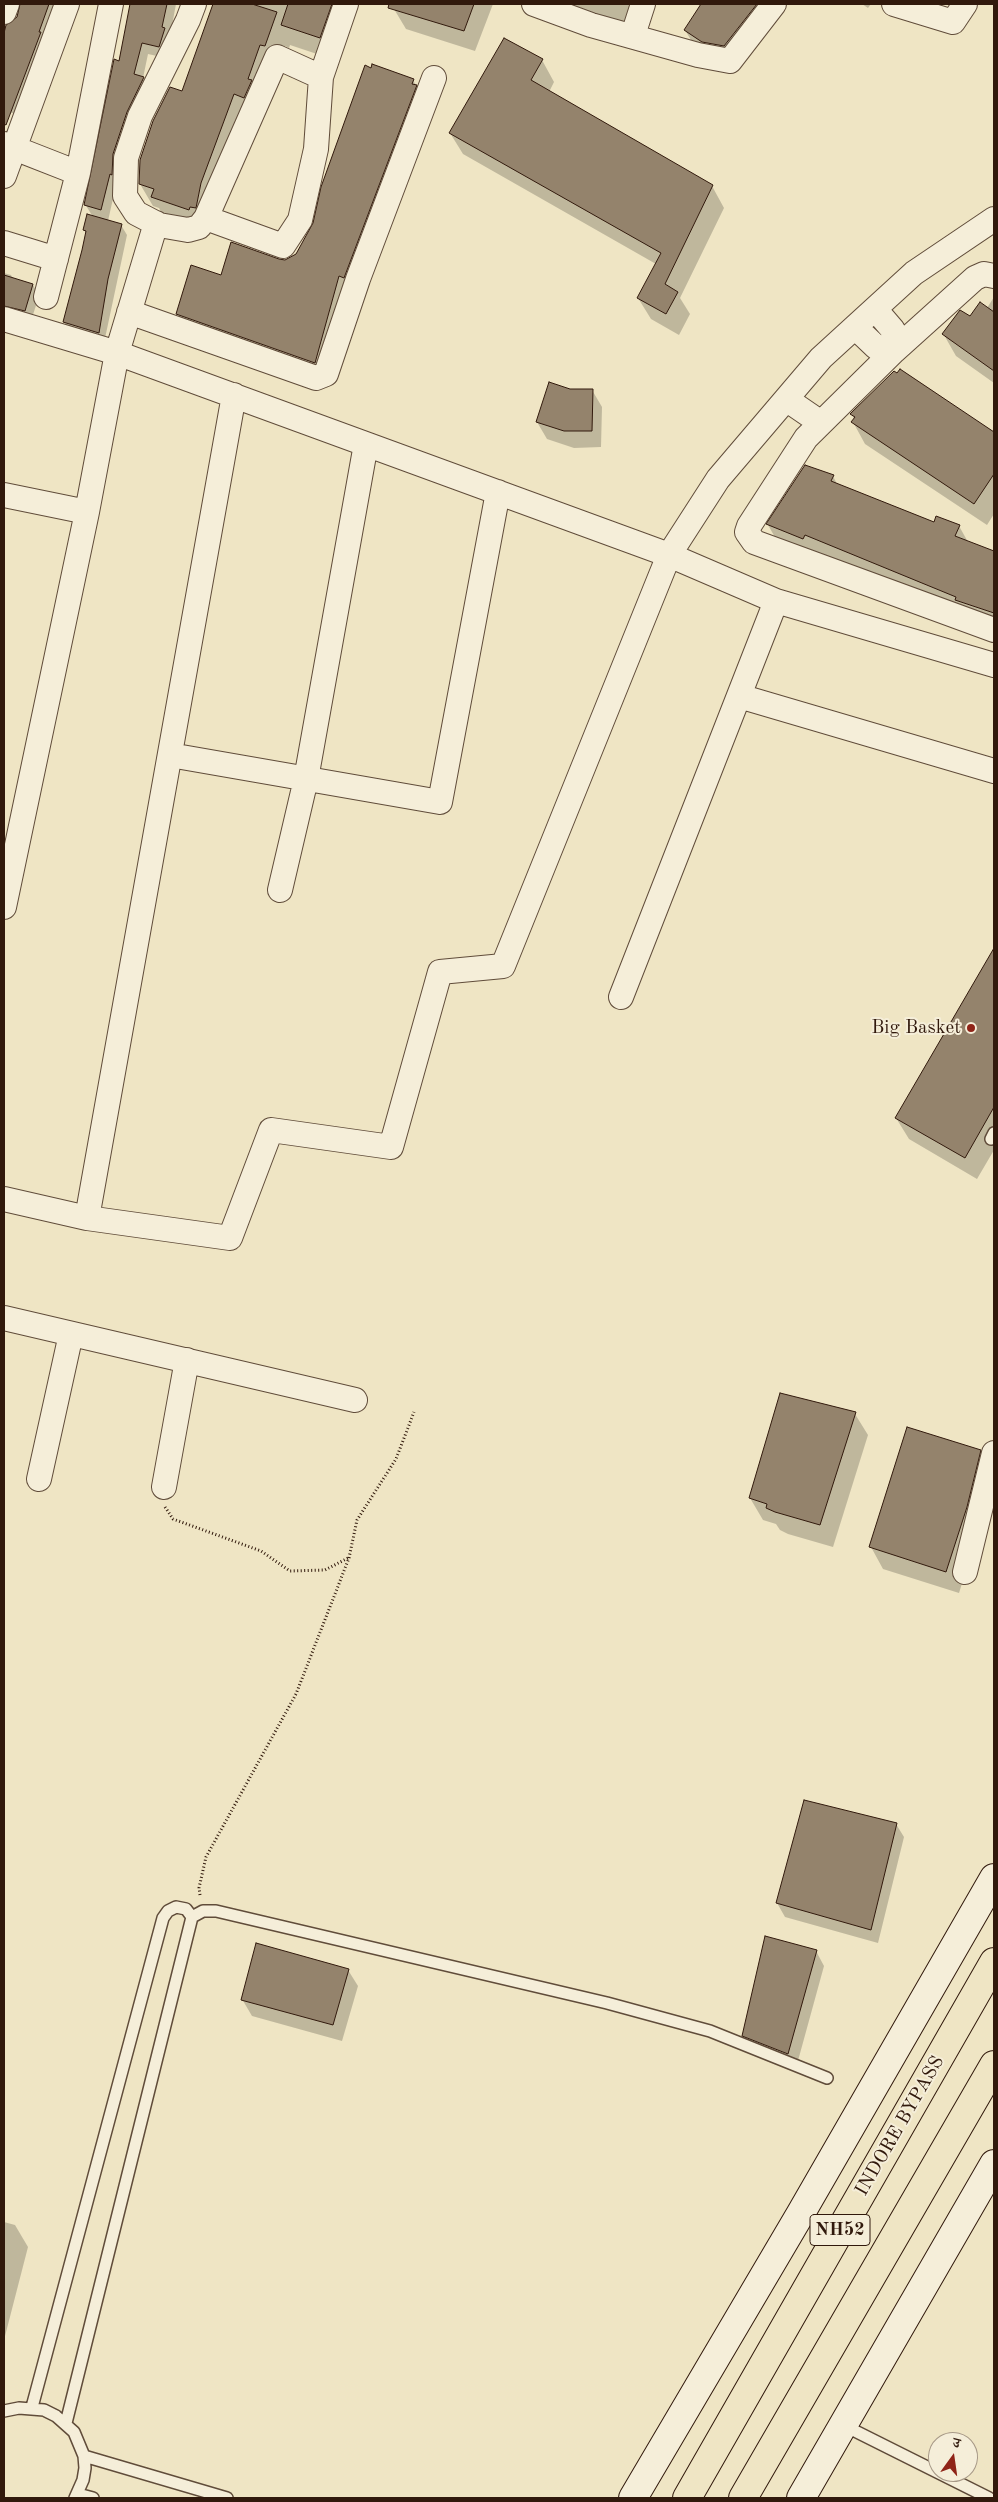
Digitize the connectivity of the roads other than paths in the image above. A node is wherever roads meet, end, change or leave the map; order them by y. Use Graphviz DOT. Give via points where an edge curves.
graph roads {
  1 [pos="7,4"];
  2 [pos="67,4"];
  3 [pos="111,4"];
  4 [pos="194,4"];
  5 [pos="346,4"];
  6 [pos="534,4"];
  7 [pos="643,4"];
  8 [pos="774,4"];
  9 [pos="894,4"];
  10 [pos="964,4"];
  11 [pos="4,12"];
  12 [pos="633,35"];
  13 [pos="321,76"];
  14 [pos="434,78"];
  15 [pos="10,146"];
  16 [pos="78,173"];
  17 [pos="4,176"];
  18 [pos="206,218"];
  19 [pos="994,219"];
  20 [pos="156,223"];
  21 [pos="4,243"];
  22 [pos="56,259"];
  23 [pos="994,276"];
  24 [pos="46,296"];
  25 [pos="875,309"];
  26 [pos="129,312"];
  27 [pos="4,319"];
  28 [pos="855,327"];
  29 [pos="894,351"];
  30 [pos="117,353"];
  31 [pos="234,396"];
  32 [pos="786,399"];
  33 [pos="821,423"];
  34 [pos="366,444"];
  35 [pos="498,492"];
  36 [pos="4,495"];
  37 [pos="87,512"];
  38 [pos="669,555"];
  39 [pos="776,601"];
  40 [pos="994,630"];
  41 [pos="994,666"];
  42 [pos="739,696"];
  43 [pos="170,755"];
  44 [pos="994,771"];
  45 [pos="306,779"];
  46 [pos="280,890"];
  47 [pos="4,907"];
  48 [pos="621,997"];
  49 [pos="4,1199"];
  50 [pos="87,1218"];
  51 [pos="4,1318"];
  52 [pos="71,1334"];
  53 [pos="187,1360"];
  54 [pos="355,1400"];
  55 [pos="994,1453"];
  56 [pos="39,1479"];
  57 [pos="164,1487"];
  58 [pos="965,1572"];
  59 [pos="994,1878"];
  60 [pos="192,1917"];
  61 [pos="994,1962"];
  62 [pos="994,2066"];
  63 [pos="827,2078"];
  64 [pos="994,2164"];
  65 [pos="32,2408"];
  66 [pos="4,2411"];
  67 [pos="66,2423"];
  68 [pos="843,2425"];
  69 [pos="84,2456"];
  70 [pos="76,2496"];
  71 [pos="93,2498"];
  72 [pos="227,2498"];
  73 [pos="633,2498"];
  74 [pos="688,2498"];
  75 [pos="742,2498"];
  76 [pos="801,2498"];
  77 [pos="989,2498"];
  1 -- 11 [label="street"];
  2 -- 15 [label="street"];
  3 -- 16 [label="street"];
  4 -- 20 [label="street" via="140,116 126,158 125,196 136,213"];
  5 -- 13 [label="street"];
  6 -- 12 [label="street" via="591,25"];
  7 -- 12 [label="street"];
  8 -- 12 [label="street" via="730,61"];
  9 -- 10 [label="street" via="953,22"];
  13 -- 18 [label="street" via="277,57"];
  13 -- 18 [label="street" via="316,149 300,220 283,246"];
  14 -- 26 [label="street" via="358,279 326,374 316,378"];
  15 -- 16 [label="street"];
  15 -- 17 [label="street"];
  16 -- 22 [label="street"];
  18 -- 20 [label="street" via="199,227 188,230"];
  19 -- 25 [label="street" via="914,273"];
  20 -- 26 [label="street"];
  21 -- 22 [label="street"];
  22 -- 24 [label="street"];
  23 -- 29 [label="street" via="984,274 975,278"];
  25 -- 28 [label="street"];
  25 -- 29 [label="street" via="893,330"];
  26 -- 30 [label="street"];
  27 -- 30 [label="street"];
  28 -- 29 [label="street" via="876,347"];
  28 -- 32 [label="street" via="820,358"];
  29 -- 33 [label="street"];
  30 -- 31 [label="street"];
  30 -- 37 [label="street"];
  31 -- 34 [label="street"];
  31 -- 43 [label="street"];
  32 -- 33 [label="street"];
  32 -- 38 [label="street" via="718,479"];
  33 -- 40 [label="street" via="799,446 749,526 749,539"];
  34 -- 35 [label="street"];
  34 -- 45 [label="street"];
  35 -- 38 [label="street"];
  35 -- 45 [label="street" via="440,802"];
  36 -- 37 [label="street"];
  37 -- 47 [label="street"];
  38 -- 39 [label="street"];
  38 -- 50 [label="street" via="503,966 440,972 391,1147 271,1130 230,1238"];
  39 -- 41 [label="street"];
  39 -- 42 [label="street"];
  42 -- 44 [label="street"];
  42 -- 48 [label="street"];
  43 -- 45 [label="street"];
  43 -- 50 [label="street"];
  45 -- 46 [label="street"];
  49 -- 50 [label="street"];
  51 -- 52 [label="street"];
  52 -- 53 [label="street"];
  52 -- 56 [label="street"];
  53 -- 54 [label="street"];
  53 -- 57 [label="street"];
  55 -- 58 [label="street"];
  59 -- 73 [label="street" via="802,2213"];
  60 -- 63 [label="lane" via="203,1911 216,1911 607,2003 710,2031"];
  60 -- 65 [label="lane" via="186,1909 176,1908 163,1918"];
  60 -- 67 [label="lane"];
  61 -- 74 [label="highway, INDORE BYPASS / NH52"];
  62 -- 75 [label="highway, NH52"];
  64 -- 68 [label="street"];
  65 -- 66 [label="lane"];
  65 -- 67 [label="lane" via="44,2410"];
  67 -- 69 [label="lane" via="74,2432"];
  68 -- 76 [label="street"];
  68 -- 77 [label="lane"];
  69 -- 70 [label="lane" via="85,2468"];
  69 -- 72 [label="lane"];
  70 -- 71 [label="lane"];
}
